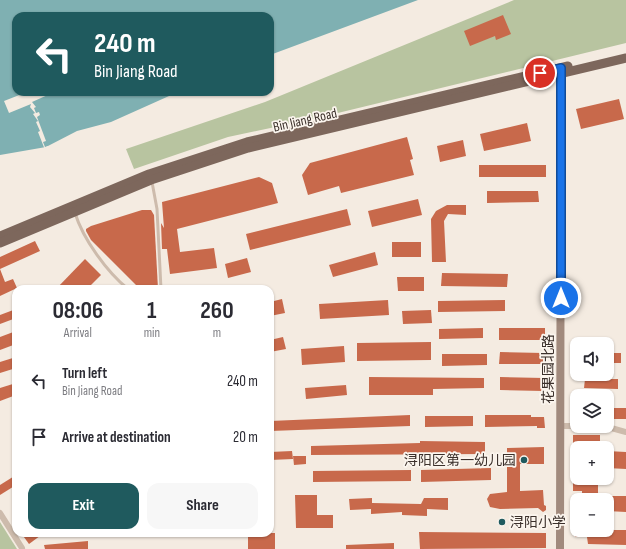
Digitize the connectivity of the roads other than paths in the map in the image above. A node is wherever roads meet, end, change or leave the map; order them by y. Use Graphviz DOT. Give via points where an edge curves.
graph roads {
  1 [pos="626,52"];
  2 [pos="626,58"];
  3 [pos="561,71"];
  4 [pos="151,180"];
  5 [pos="73,206"];
  6 [pos="0,236"];
  7 [pos="0,242"];
  8 [pos="124,285"];
  9 [pos="161,285"];
  10 [pos="562,426"];
  11 [pos="570,426"];
  12 [pos="614,429"];
  13 [pos="626,432"];
  14 [pos="0,513"];
  15 [pos="12,532"];
  16 [pos="15,537"];
  17 [pos="22,548"];
  18 [pos="560,549"];
  1 -- 3 [label="main road, Bin Jiang Road"];
  2 -- 3 [label="main road, Bin Jiang Road"];
  3 -- 4 [label="main road, Bin Jiang Road" via="248,148"];
  3 -- 5 [label="main road, Bin Jiang Road" via="246,142 149,174"];
  3 -- 10 [label="street, 花果园北路"];
  4 -- 7 [label="main road, Bin Jiang Road"];
  4 -- 9 [label="lane" via="157,209"];
  5 -- 6 [label="main road, Bin Jiang Road"];
  5 -- 8 [label="lane" via="80,229"];
  10 -- 11 [label="street"];
  10 -- 18 [label="street, 花果园北路"];
  12 -- 13 [label="street"];
  14 -- 15 [label="street"];
  16 -- 17 [label="street"];
}
